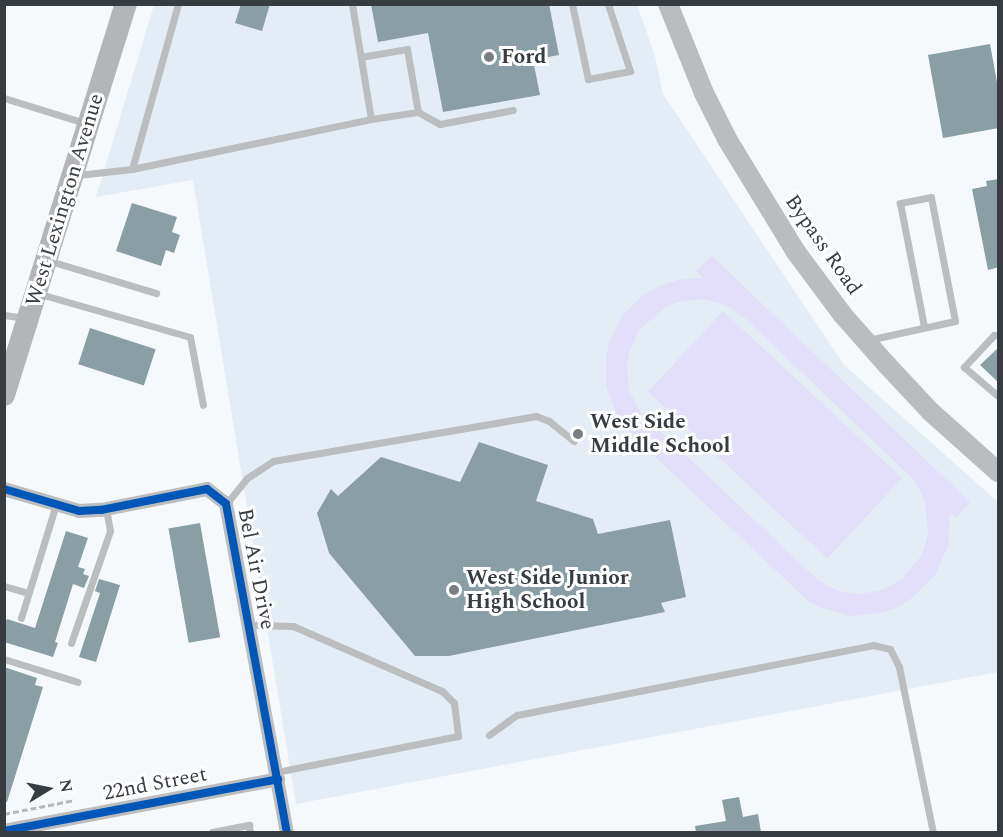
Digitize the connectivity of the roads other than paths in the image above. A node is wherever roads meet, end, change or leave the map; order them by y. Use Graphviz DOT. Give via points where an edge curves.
graph roads {
  1 [pos="126,4"];
  2 [pos="178,4"];
  3 [pos="352,4"];
  4 [pos="572,4"];
  5 [pos="608,4"];
  6 [pos="668,4"];
  7 [pos="361,57"];
  8 [pos="4,98"];
  9 [pos="513,110"];
  10 [pos="418,112"];
  11 [pos="371,118"];
  12 [pos="89,124"];
  13 [pos="132,168"];
  14 [pos="73,176"];
  15 [pos="46,260"];
  16 [pos="36,293"];
  17 [pos="156,293"];
  18 [pos="4,315"];
  19 [pos="28,319"];
  20 [pos="924,327"];
  21 [pos="999,335"];
  22 [pos="866,341"];
  23 [pos="4,394"];
  24 [pos="999,396"];
  25 [pos="203,405"];
  26 [pos="574,441"];
  27 [pos="999,472"];
  28 [pos="4,489"];
  29 [pos="56,504"];
  30 [pos="226,504"];
  31 [pos="106,509"];
  32 [pos="4,586"];
  33 [pos="28,593"];
  34 [pos="21,618"];
  35 [pos="249,625"];
  36 [pos="71,643"];
  37 [pos="4,659"];
  38 [pos="78,682"];
  39 [pos="489,735"];
  40 [pos="277,775"];
  41 [pos="60,827"];
  42 [pos="4,831"];
  43 [pos="212,832"];
  44 [pos="250,832"];
  45 [pos="287,832"];
  46 [pos="933,832"];
  1 -- 12 [label="main road, West Lexington Avenue"];
  2 -- 13 [label="lane"];
  3 -- 7 [label="lane"];
  4 -- 5 [label="lane" via="588,79 630,71"];
  6 -- 22 [label="main road, Bypass Road" via="704,93 752,183 796,252"];
  7 -- 10 [label="lane" via="407,49"];
  7 -- 11 [label="lane"];
  8 -- 12 [label="lane"];
  9 -- 10 [label="lane" via="440,124"];
  10 -- 11 [label="lane"];
  11 -- 13 [label="lane"];
  12 -- 14 [label="main road, West Lexington Avenue"];
  13 -- 14 [label="lane"];
  14 -- 15 [label="main road, West Lexington Avenue"];
  15 -- 16 [label="main road, West Lexington Avenue"];
  15 -- 17 [label="lane"];
  16 -- 19 [label="main road, West Lexington Avenue"];
  16 -- 25 [label="lane" via="190,337"];
  18 -- 19 [label="lane"];
  19 -- 23 [label="main road, West Lexington Avenue"];
  20 -- 20 [label="lane" via="955,321 931,197 900,203"];
  20 -- 22 [label="lane"];
  21 -- 24 [label="lane" via="994,335 964,367"];
  22 -- 27 [label="main road, Bypass Road" via="932,412"];
  26 -- 30 [label="lane" via="536,416 284,459 273,461 247,478"];
  28 -- 29 [label="street, Bel Air Drive"];
  29 -- 31 [label="street, Bel Air Drive" via="79,511"];
  29 -- 33 [label="lane"];
  30 -- 31 [label="street, Bel Air Drive" via="207,489"];
  30 -- 35 [label="street, Bel Air Drive"];
  31 -- 36 [label="lane" via="110,531"];
  32 -- 33 [label="lane"];
  33 -- 34 [label="lane"];
  35 -- 40 [label="street, Bel Air Drive"];
  35 -- 40 [label="lane" via="293,626 442,691 454,703 458,736"];
  37 -- 38 [label="lane"];
  39 -- 46 [label="lane" via="517,715 873,645 890,649 899,668"];
  40 -- 41 [label="street, 22nd Street"];
  40 -- 45 [label="street, Bel Air Drive"];
  41 -- 42 [label="street, 22nd Street"];
  43 -- 44 [label="lane" via="249,825"];
}
